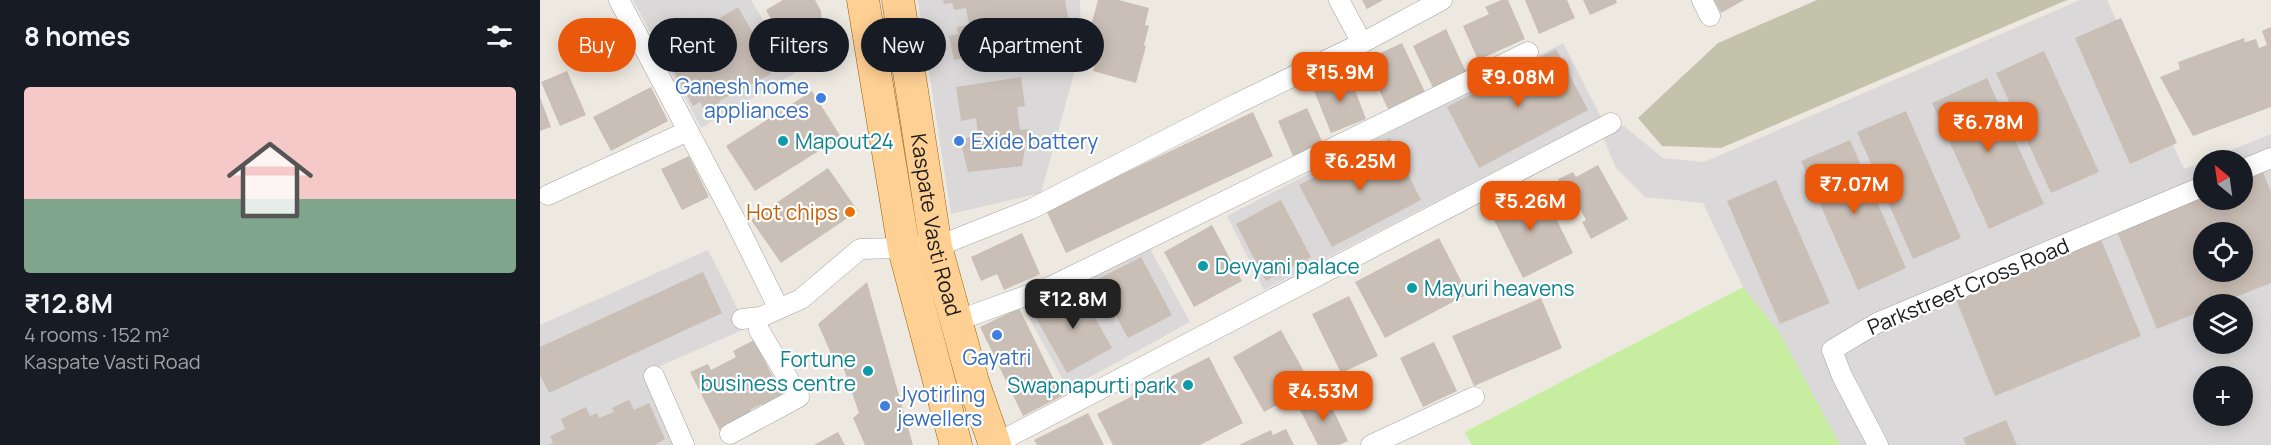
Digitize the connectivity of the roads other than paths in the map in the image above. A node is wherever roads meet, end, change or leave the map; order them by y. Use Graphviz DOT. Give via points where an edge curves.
graph roads {
  1 [pos="619,0"];
  2 [pos="863,0"];
  3 [pos="898,0"];
  4 [pos="1339,0"];
  5 [pos="1442,0"];
  6 [pos="1362,43"];
  7 [pos="1528,52"];
  8 [pos="1611,123"];
  9 [pos="688,131"];
  10 [pos="2271,158"];
  11 [pos="2253,165"];
  12 [pos="2193,191"];
  13 [pos="548,195"];
  14 [pos="936,247"];
  15 [pos="904,249"];
  16 [pos="779,309"];
  17 [pos="742,319"];
  18 [pos="956,321"];
  19 [pos="759,330"];
  20 [pos="654,376"];
  21 [pos="1474,397"];
  22 [pos="730,434"];
  23 [pos="684,445"];
  24 [pos="956,445"];
  25 [pos="994,445"];
  26 [pos="1371,445"];
  27 [pos="1878,445"];
  1 -- 9 [label="street"];
  2 -- 15 [label="main road, Kaspate Vasti Road"];
  3 -- 14 [label="main road, Kaspate Vasti Road"];
  4 -- 6 [label="street"];
  5 -- 6 [label="street"];
  6 -- 14 [label="street" via="1031,209"];
  7 -- 18 [label="street" via="1050,287"];
  8 -- 25 [label="street"];
  9 -- 13 [label="street"];
  9 -- 16 [label="street"];
  10 -- 11 [label="street"];
  12 -- 27 [label="street, Parkstreet Cross Road" via="1877,323 1833,350"];
  14 -- 15 [label="street"];
  14 -- 18 [label="main road, Kaspate Vasti Road"];
  15 -- 16 [label="street" via="861,249 801,299"];
  15 -- 24 [label="main road, Kaspate Vasti Road"];
  16 -- 17 [label="street" via="761,317"];
  18 -- 25 [label="main road, Kaspate Vasti Road"];
  19 -- 22 [label="street" via="799,397"];
  20 -- 23 [label="street"];
  21 -- 26 [label="street"];
}
